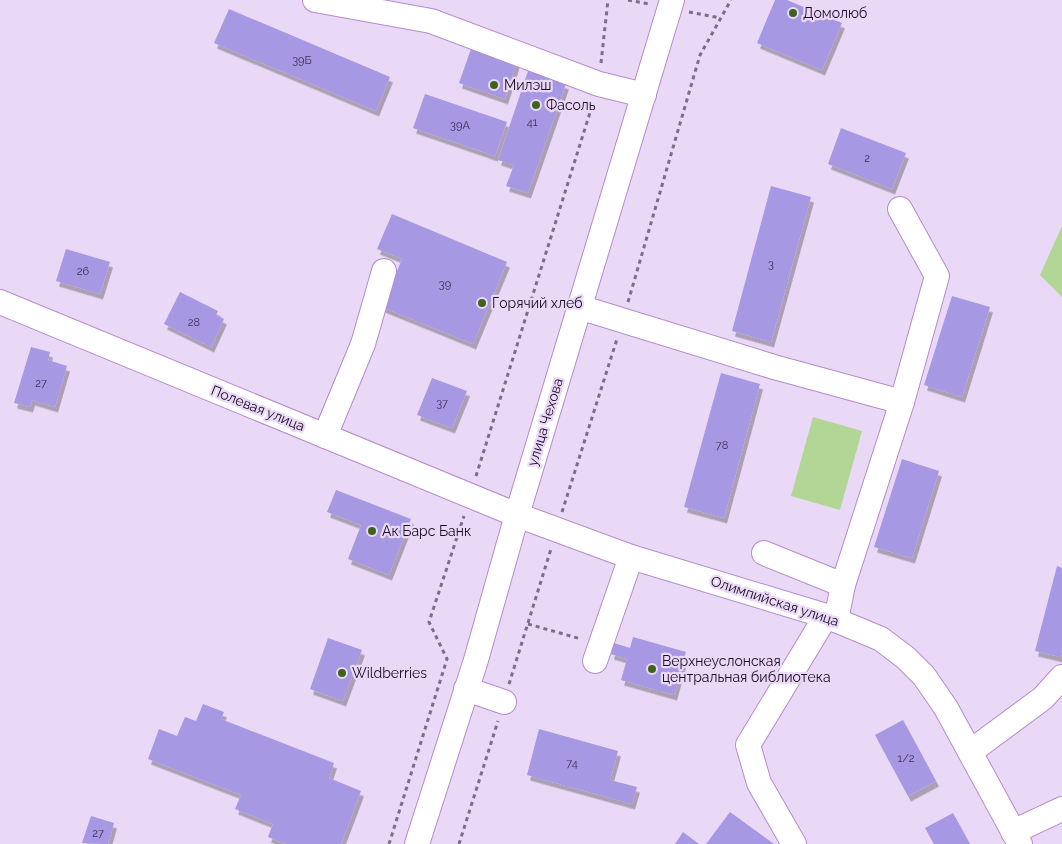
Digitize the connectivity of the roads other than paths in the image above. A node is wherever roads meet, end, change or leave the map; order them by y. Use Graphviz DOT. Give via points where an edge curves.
graph roads {
  1 [pos="315,0"];
  2 [pos="672,0"];
  3 [pos="644,95"];
  4 [pos="900,209"];
  5 [pos="384,271"];
  6 [pos="0,302"];
  7 [pos="579,308"];
  8 [pos="902,402"];
  9 [pos="325,436"];
  10 [pos="517,515"];
  11 [pos="764,553"];
  12 [pos="631,556"];
  13 [pos="843,585"];
  14 [pos="831,618"];
  15 [pos="598,653"];
  16 [pos="1062,677"];
  17 [pos="466,689"];
  18 [pos="504,702"];
  19 [pos="970,752"];
  20 [pos="1062,809"];
  21 [pos="1016,838"];
  22 [pos="417,844"];
  23 [pos="794,844"];
  1 -- 3 [label="street" via="431,21 599,84"];
  2 -- 3 [label="street, улица Чехова"];
  3 -- 7 [label="street, улица Чехова"];
  4 -- 8 [label="street" via="937,276"];
  5 -- 9 [label="street" via="363,344"];
  6 -- 9 [label="street, Полевая улица"];
  7 -- 8 [label="street"];
  7 -- 10 [label="street, улица Чехова"];
  8 -- 13 [label="street"];
  9 -- 10 [label="street, Полевая улица"];
  10 -- 12 [label="street, Олимпийская улица"];
  10 -- 17 [label="street, улица Чехова"];
  11 -- 13 [label="street"];
  12 -- 14 [label="street, Олимпийская улица"];
  12 -- 15 [label="street"];
  13 -- 14 [label="street"];
  14 -- 19 [label="street, Олимпийская улица" via="881,640 906,658 924,676 946,708"];
  14 -- 23 [label="street" via="748,745 759,783"];
  16 -- 19 [label="street" via="1043,698"];
  17 -- 18 [label="street"];
  17 -- 22 [label="street, улица Чехова"];
  19 -- 21 [label="street, Олимпийская улица"];
  20 -- 21 [label="street"];
}
